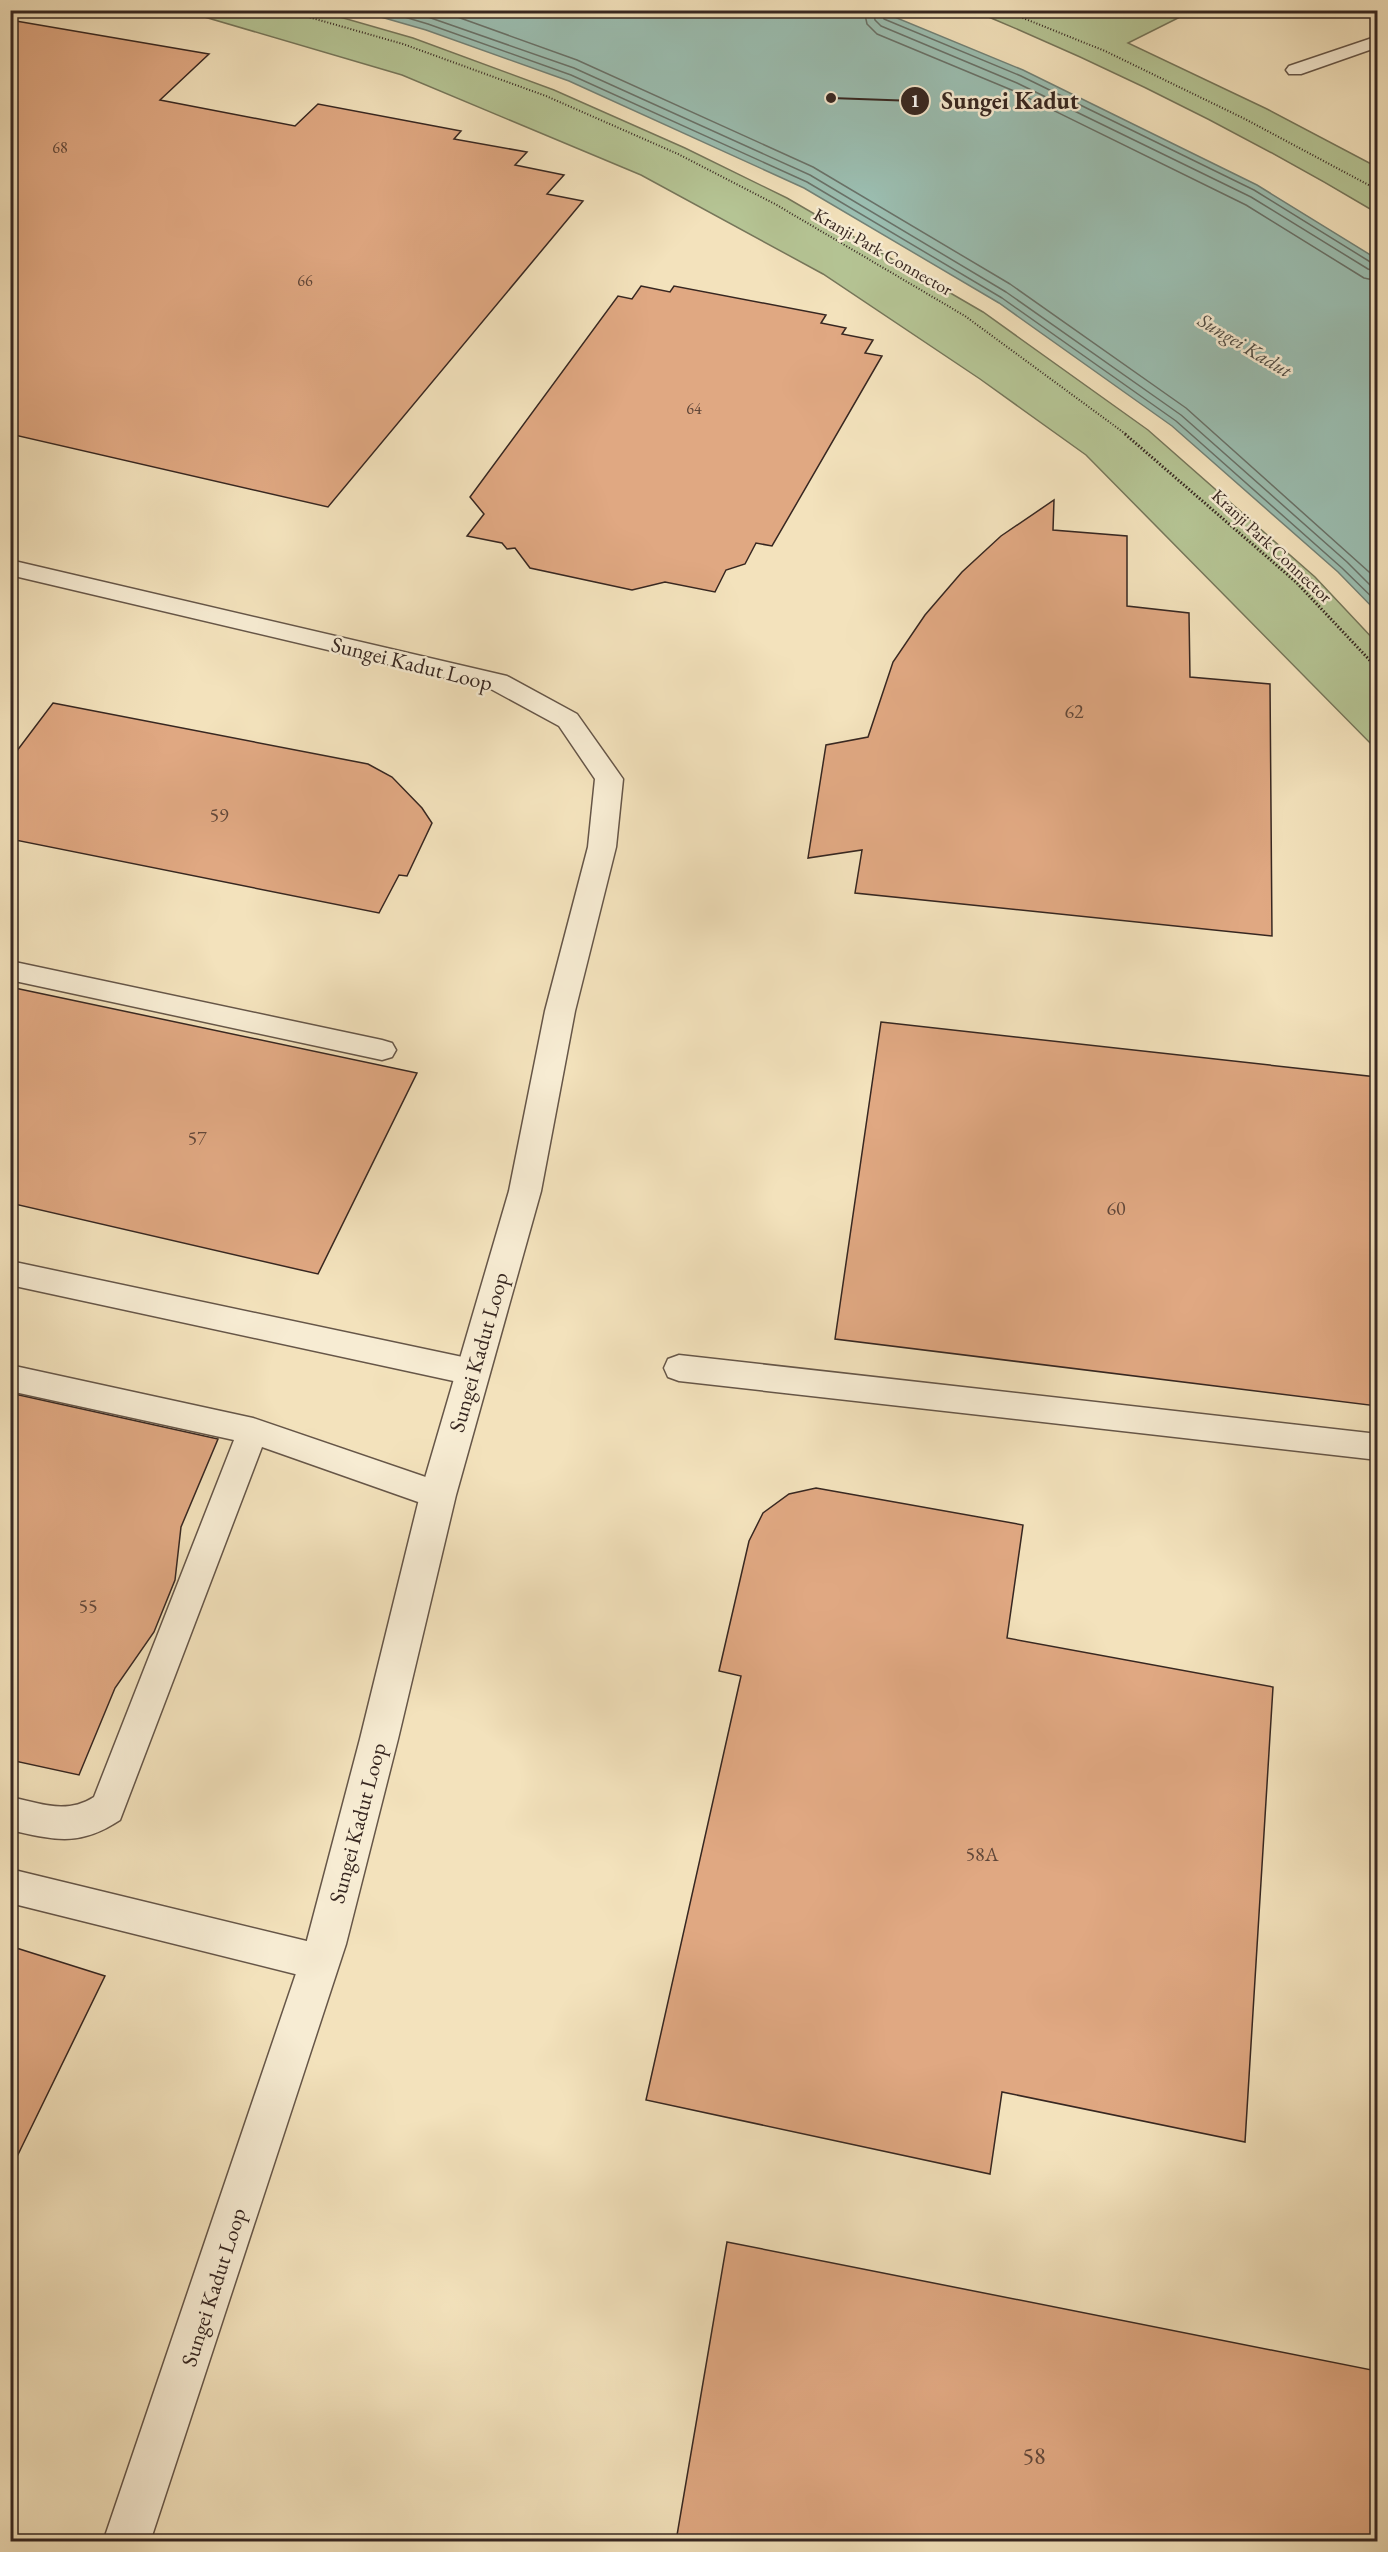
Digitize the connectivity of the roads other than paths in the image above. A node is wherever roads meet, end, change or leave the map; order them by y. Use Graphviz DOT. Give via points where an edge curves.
graph roads {
  1 [pos="1377,41"];
  2 [pos="1295,70"];
  3 [pos="10,567"];
  4 [pos="10,970"];
  5 [pos="382,1050"];
  6 [pos="10,1273"];
  7 [pos="679,1368"];
  8 [pos="472,1372"];
  9 [pos="10,1378"];
  10 [pos="253,1431"];
  11 [pos="1377,1447"];
  12 [pos="438,1495"];
  13 [pos="10,1813"];
  14 [pos="10,1886"];
  15 [pos="319,1962"];
  16 [pos="126,2541"];
  1 -- 2 [label="lane"];
  3 -- 8 [label="street, Sungei Kadut Loop" via="498,682 568,720 609,779 602,847 560,1011 525,1191"];
  4 -- 5 [label="lane"];
  6 -- 8 [label="lane"];
  7 -- 11 [label="lane"];
  8 -- 12 [label="street, Sungei Kadut Loop"];
  9 -- 10 [label="lane"];
  10 -- 12 [label="lane"];
  10 -- 13 [label="lane" via="107,1808 94,1819 72,1826"];
  12 -- 15 [label="street, Sungei Kadut Loop" via="382,1728"];
  14 -- 15 [label="lane"];
  15 -- 16 [label="street, Sungei Kadut Loop"];
}
